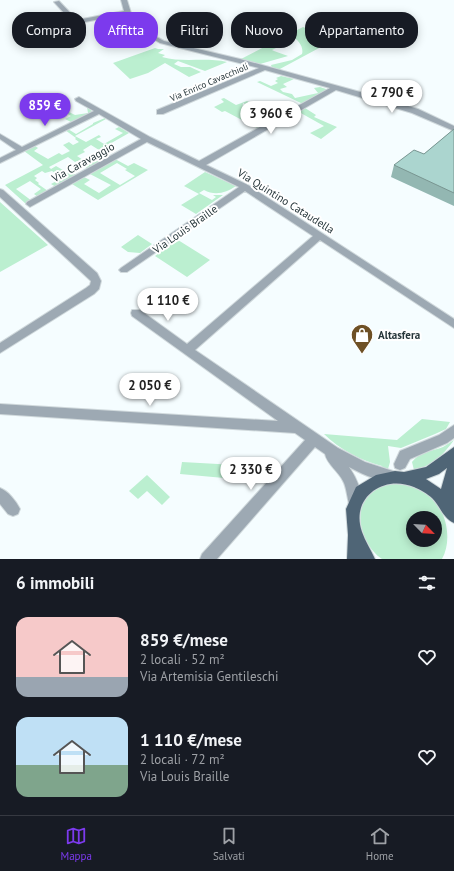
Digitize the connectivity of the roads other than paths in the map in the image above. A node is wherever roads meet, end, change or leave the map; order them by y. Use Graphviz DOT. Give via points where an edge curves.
graph roads {
  1 [pos="124,0"];
  2 [pos="57,2"];
  3 [pos="127,12"];
  4 [pos="94,20"];
  5 [pos="158,40"];
  6 [pos="264,68"];
  7 [pos="335,88"];
  8 [pos="79,99"];
  9 [pos="99,111"];
  10 [pos="160,112"];
  11 [pos="454,129"];
  12 [pos="0,136"];
  13 [pos="147,139"];
  14 [pos="22,150"];
  15 [pos="0,161"];
  16 [pos="198,165"];
  17 [pos="245,187"];
  18 [pos="0,192"];
  19 [pos="30,204"];
  20 [pos="319,236"];
  21 [pos="124,270"];
  22 [pos="136,313"];
  23 [pos="454,324"];
  24 [pos="0,349"];
  25 [pos="187,350"];
  26 [pos="0,409"];
  27 [pos="298,428"];
  28 [pos="454,431"];
  29 [pos="313,440"];
  30 [pos="326,449"];
  31 [pos="454,454"];
  32 [pos="454,466"];
  33 [pos="398,472"];
  34 [pos="0,494"];
  35 [pos="355,502"];
  36 [pos="13,509"];
  37 [pos="451,511"];
  38 [pos="354,534"];
  39 [pos="207,559"];
  40 [pos="354,559"];
  41 [pos="368,559"];
  1 -- 3 [label="street"];
  2 -- 4 [label="street" via="78,24"];
  5 -- 6 [label="street"];
  6 -- 7 [label="street"];
  6 -- 10 [label="street, Via Enrico Cavacchioli"];
  7 -- 11 [label="street" via="415,111"];
  7 -- 16 [label="street"];
  8 -- 9 [label="street, Via Quintino Cataudella"];
  9 -- 13 [label="street, Via Quintino Cataudella"];
  9 -- 14 [label="street"];
  12 -- 14 [label="street"];
  13 -- 16 [label="street, Via Quintino Cataudella"];
  13 -- 19 [label="street, Via Caravaggio"];
  14 -- 15 [label="street"];
  16 -- 17 [label="street, Via Quintino Cataudella"];
  17 -- 20 [label="street, Via Quintino Cataudella"];
  17 -- 21 [label="street, Via Louis Braille"];
  18 -- 24 [label="street" via="93,276 96,283 90,291"];
  20 -- 23 [label="street, Via Quintino Cataudella"];
  20 -- 25 [label="street"];
  22 -- 25 [label="street"];
  25 -- 27 [label="street"];
  26 -- 27 [label="street"];
  27 -- 29 [label="street"];
  28 -- 33 [label="street" via="443,439 405,455"];
  29 -- 30 [label="street"];
  29 -- 39 [label="street"];
  30 -- 33 [label="street" via="375,473"];
  30 -- 35 [label="street" via="350,479"];
  31 -- 33 [label="main road" via="435,470 421,476"];
  32 -- 37 [label="main road" via="448,485"];
  33 -- 35 [label="main road" via="369,484 360,492"];
  33 -- 37 [label="main road" via="428,486 439,495"];
  34 -- 36 [label="street"];
  35 -- 38 [label="main road" via="352,512"];
  38 -- 40 [label="main road"];
  38 -- 41 [label="main road"];
}
